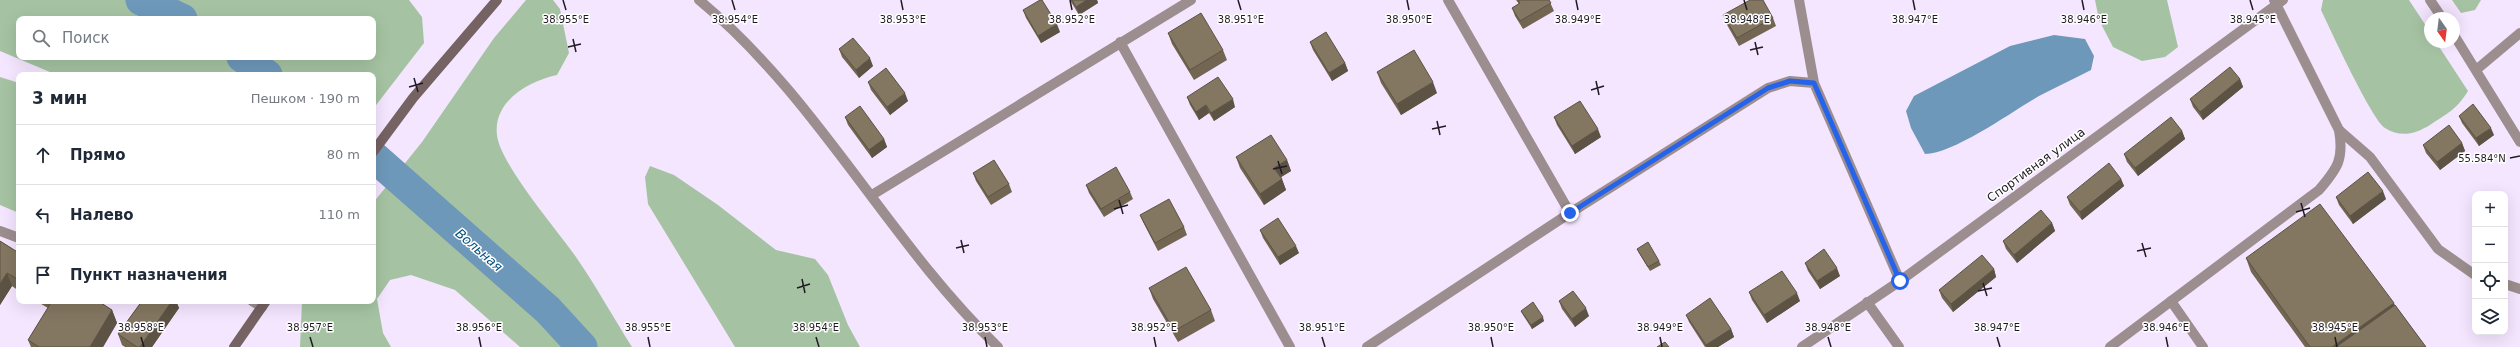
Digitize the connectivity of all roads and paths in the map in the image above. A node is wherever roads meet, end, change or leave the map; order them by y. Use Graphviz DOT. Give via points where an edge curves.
graph roads {
  1 [pos="498,0"];
  2 [pos="700,0"];
  3 [pos="1191,0"];
  4 [pos="1448,0"];
  5 [pos="1799,0"];
  6 [pos="2430,0"];
  7 [pos="2277,2"];
  8 [pos="2438,12"];
  9 [pos="2520,33"];
  10 [pos="1120,42"];
  11 [pos="2460,45"];
  12 [pos="2476,70"];
  13 [pos="1814,83"];
  14 [pos="2339,130"];
  15 [pos="2520,142"];
  16 [pos="376,148"];
  17 [pos="872,195"];
  18 [pos="1570,213"];
  19 [pos="0,231"];
  20 [pos="16,237"];
  21 [pos="2472,273"];
  22 [pos="1900,281"];
  23 [pos="2508,285"];
  24 [pos="2520,289"];
  25 [pos="2171,301"];
  26 [pos="1867,302"];
  27 [pos="264,304"];
  28 [pos="234,347"];
  29 [pos="998,347"];
  30 [pos="1290,347"];
  31 [pos="1368,347"];
  32 [pos="1802,347"];
  33 [pos="1898,347"];
  34 [pos="2110,347"];
  35 [pos="2203,347"];
  1 -- 16 [label="street" via="413,98"];
  2 -- 17 [label="street" via="738,33 788,90"];
  3 -- 10 [label="street"];
  4 -- 18 [label="street"];
  5 -- 13 [label="street"];
  6 -- 8 [label="street"];
  7 -- 14 [label="street"];
  7 -- 22 [label="street, Спортивная улица"];
  9 -- 12 [label="street"];
  10 -- 17 [label="street"];
  10 -- 30 [label="street"];
  11 -- 12 [label="street"];
  12 -- 15 [label="street"];
  13 -- 18 [label="street" via="1790,81 1768,88"];
  13 -- 22 [label="street"];
  14 -- 21 [label="street" via="2370,158 2438,248"];
  14 -- 25 [label="street" via="2343,150 2334,172 2319,190"];
  17 -- 29 [label="street" via="935,279 968,318"];
  18 -- 31 [label="street"];
  19 -- 20 [label="street"];
  22 -- 26 [label="street, Спортивная улица"];
  23 -- 24 [label="street"];
  25 -- 34 [label="street"];
  25 -- 35 [label="street"];
  26 -- 32 [label="street, Спортивная улица"];
  26 -- 33 [label="street"];
  27 -- 28 [label="street"];
}
